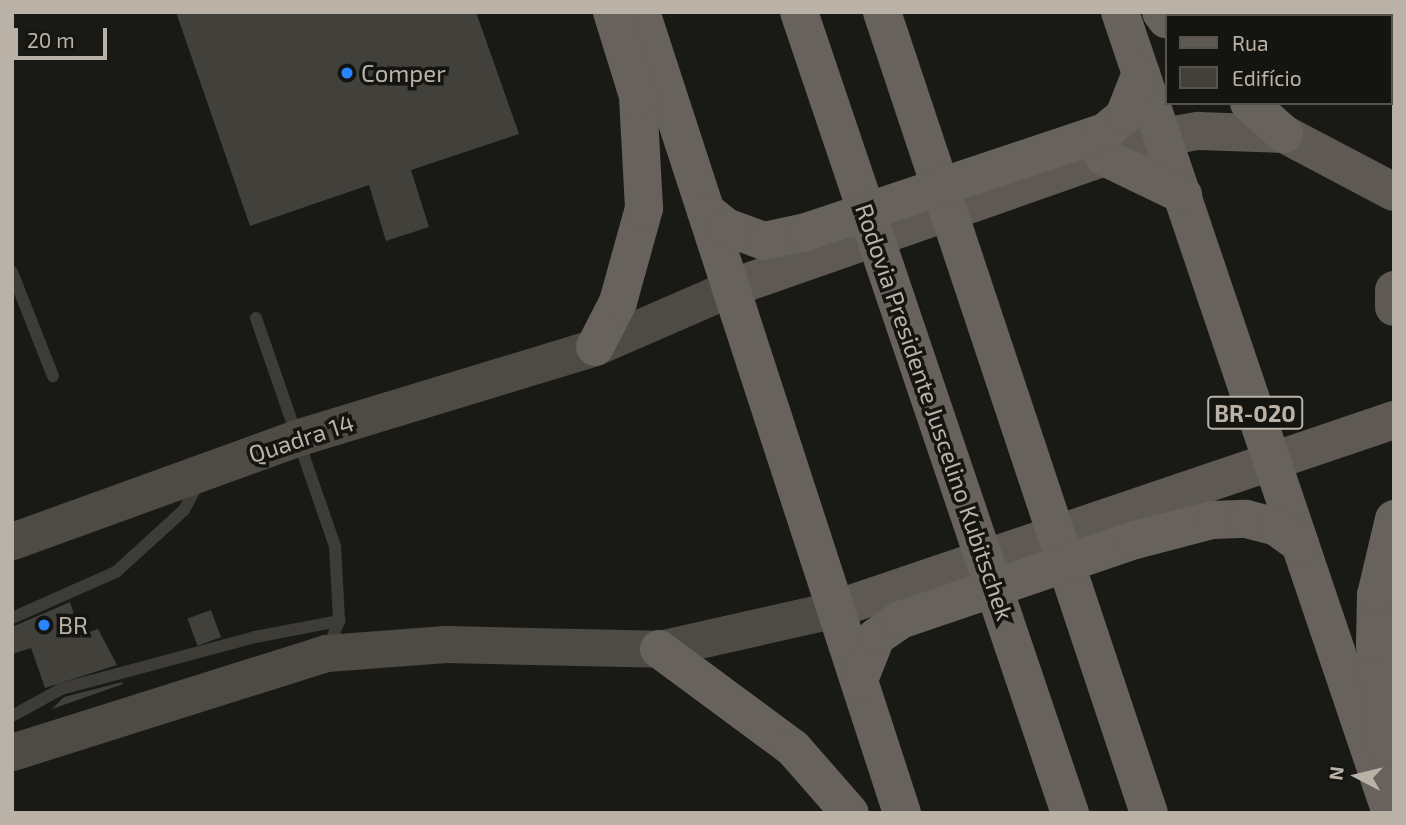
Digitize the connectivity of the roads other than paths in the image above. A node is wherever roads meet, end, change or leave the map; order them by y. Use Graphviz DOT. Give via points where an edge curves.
graph roads {
  1 [pos="612,12"];
  2 [pos="641,12"];
  3 [pos="799,12"];
  4 [pos="882,12"];
  5 [pos="1120,12"];
  6 [pos="1141,73"];
  7 [pos="1251,105"];
  8 [pos="1284,134"];
  9 [pos="1163,137"];
  10 [pos="1104,157"];
  11 [pos="1394,192"];
  12 [pos="1183,195"];
  13 [pos="706,211"];
  14 [pos="12,272"];
  15 [pos="731,288"];
  16 [pos="1394,290"];
  17 [pos="1394,307"];
  18 [pos="256,318"];
  19 [pos="594,347"];
  20 [pos="53,376"];
  21 [pos="1394,420"];
  22 [pos="296,438"];
  23 [pos="1270,460"];
  24 [pos="205,469"];
  25 [pos="1394,519"];
  26 [pos="12,541"];
  27 [pos="1300,544"];
  28 [pos="836,609"];
  29 [pos="12,618"];
  30 [pos="333,637"];
  31 [pos="659,649"];
  32 [pos="859,680"];
  33 [pos="12,716"];
  34 [pos="12,752"];
  35 [pos="1394,806"];
  36 [pos="850,813"];
  37 [pos="902,813"];
  38 [pos="1070,813"];
  39 [pos="1149,813"];
  40 [pos="1391,813"];
  1 -- 19 [label="highway" via="638,96 644,208 618,302"];
  2 -- 13 [label="highway"];
  3 -- 38 [label="highway, Rodovia Presidente Juscelino Kubitschek"];
  4 -- 39 [label="highway"];
  5 -- 6 [label="highway, BR-020"];
  6 -- 9 [label="highway, BR-020"];
  6 -- 13 [label="highway" via="1124,116 1105,132 793,236 764,241 745,237"];
  7 -- 8 [label="highway"];
  8 -- 9 [label="main road" via="1234,128"];
  8 -- 11 [label="main road"];
  9 -- 10 [label="main road"];
  9 -- 12 [label="highway, BR-020"];
  10 -- 12 [label="highway"];
  10 -- 15 [label="main road"];
  12 -- 23 [label="highway, BR-020"];
  13 -- 15 [label="highway"];
  14 -- 20 [label="lane"];
  15 -- 19 [label="main road, Quadra 14"];
  15 -- 28 [label="highway"];
  16 -- 17 [label="main road"];
  18 -- 22 [label="lane"];
  19 -- 22 [label="main road, Quadra 14"];
  21 -- 23 [label="main road"];
  22 -- 24 [label="main road, Quadra 14"];
  22 -- 30 [label="lane" via="326,506 335,546"];
  23 -- 27 [label="highway, BR-020"];
  23 -- 28 [label="main road"];
  24 -- 26 [label="main road, Quadra 14"];
  24 -- 29 [label="lane" via="184,510 116,572"];
  25 -- 35 [label="highway" via="1376,595 1376,645"];
  27 -- 32 [label="highway" via="1275,526 1246,519 1212,520 1135,540 900,620 876,637"];
  27 -- 40 [label="highway, BR-020"];
  28 -- 31 [label="main road"];
  28 -- 32 [label="highway"];
  30 -- 31 [label="main road"];
  30 -- 33 [label="lane" via="255,637 61,689"];
  30 -- 34 [label="main road"];
  31 -- 36 [label="highway" via="793,748"];
  32 -- 37 [label="highway"];
}
